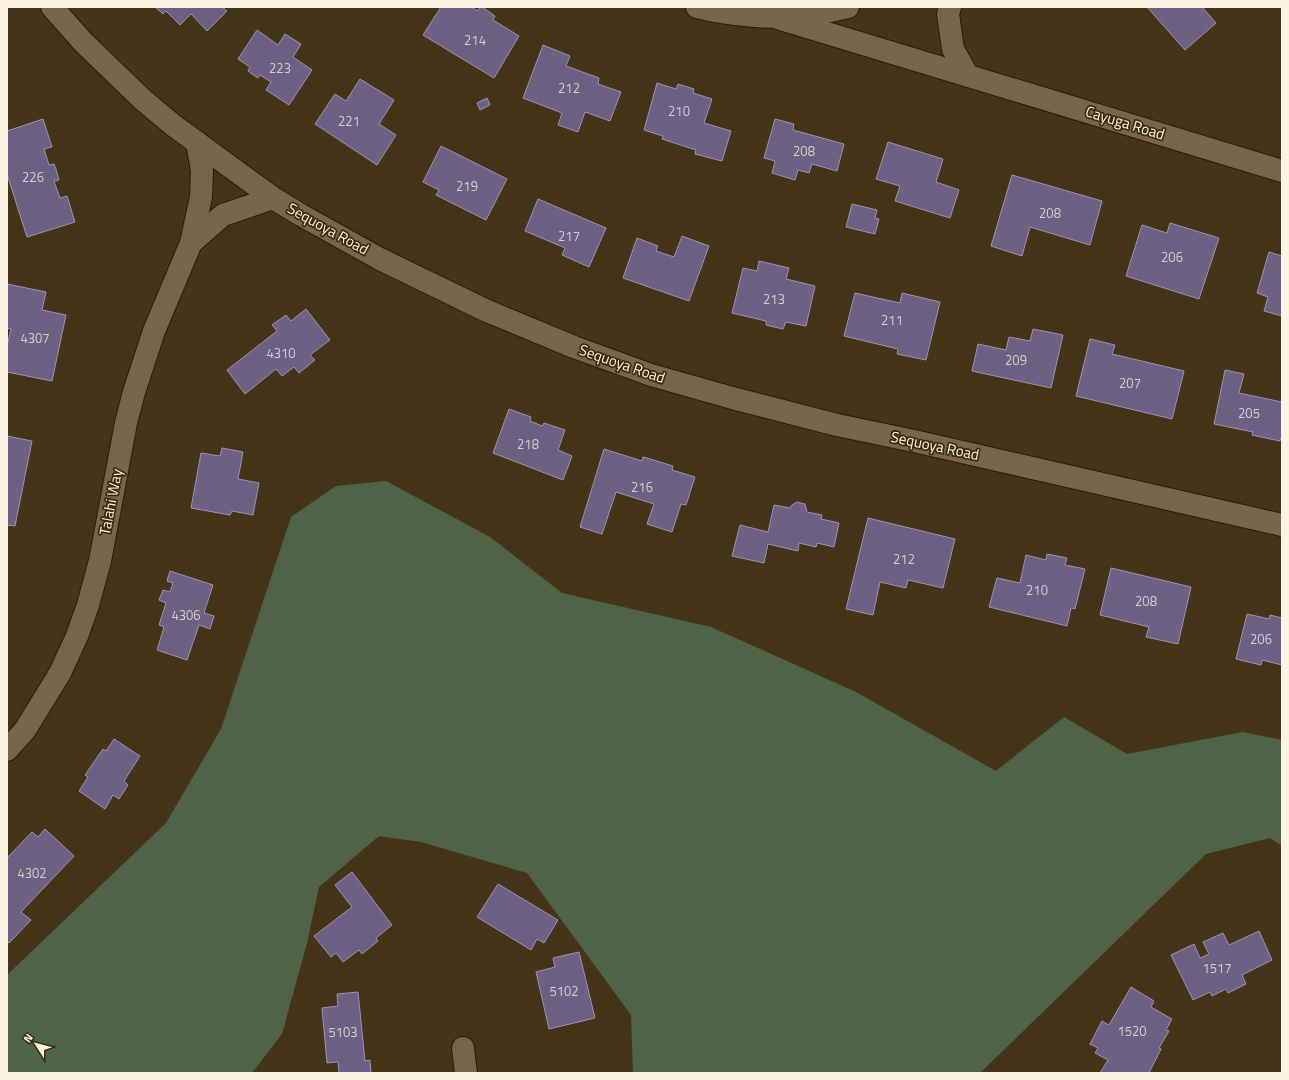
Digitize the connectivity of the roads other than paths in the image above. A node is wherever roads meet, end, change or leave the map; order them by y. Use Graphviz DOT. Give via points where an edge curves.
graph roads {
  1 [pos="52,7"];
  2 [pos="697,7"];
  3 [pos="848,7"];
  4 [pos="950,7"];
  5 [pos="774,17"];
  6 [pos="968,76"];
  7 [pos="197,142"];
  8 [pos="1282,171"];
  9 [pos="273,198"];
  10 [pos="191,242"];
  11 [pos="1282,525"];
  12 [pos="7,750"];
  13 [pos="463,1048"];
  14 [pos="466,1073"];
  1 -- 7 [label="street, Sequoya Road" via="83,42 142,99"];
  2 -- 5 [label="street"];
  3 -- 5 [label="street" via="808,16"];
  4 -- 6 [label="street" via="948,14 953,49"];
  5 -- 6 [label="street, Cayuga Road"];
  6 -- 8 [label="street, Cayuga Road"];
  7 -- 9 [label="street, Sequoya Road"];
  7 -- 10 [label="street, Talahi Way" via="202,171 201,197"];
  9 -- 10 [label="street, Talahi Way" via="223,214"];
  9 -- 11 [label="street, Sequoya Road" via="380,259 485,310 574,347 651,375 837,425"];
  10 -- 12 [label="street, Talahi Way" via="154,331 134,392 100,561 77,636 60,673 25,730"];
  13 -- 14 [label="street"];
}
